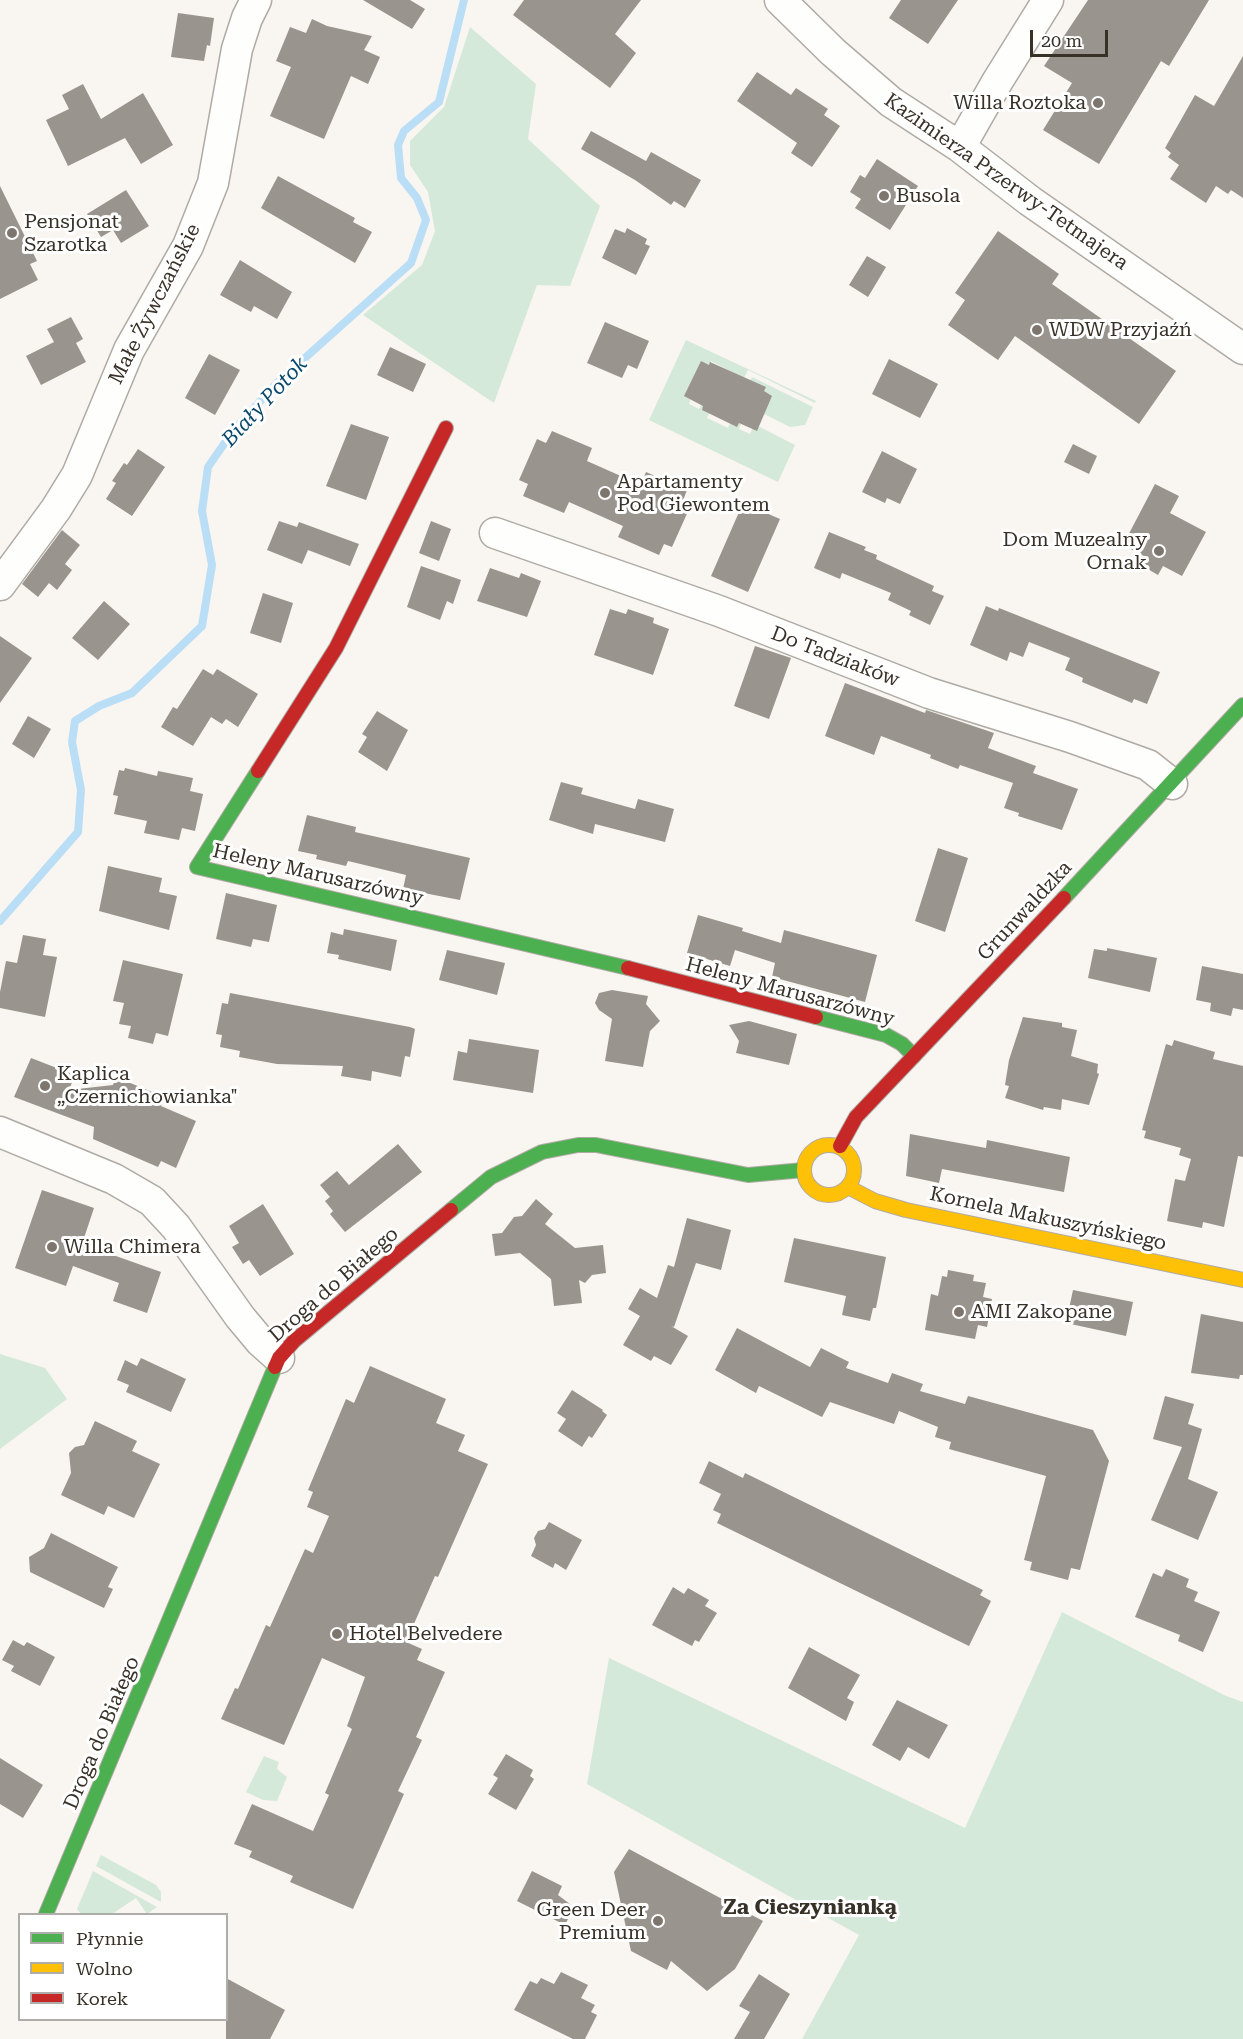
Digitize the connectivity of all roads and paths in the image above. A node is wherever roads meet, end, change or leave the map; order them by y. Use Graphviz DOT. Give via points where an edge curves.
graph roads {
  1 [pos="256,0"];
  2 [pos="780,0"];
  3 [pos="1048,0"];
  4 [pos="960,147"];
  5 [pos="1243,349"];
  6 [pos="446,428"];
  7 [pos="495,533"];
  8 [pos="0,585"];
  9 [pos="1243,705"];
  10 [pos="1172,784"];
  11 [pos="914,1056"];
  12 [pos="0,1132"];
  13 [pos="840,1146"];
  14 [pos="804,1170"];
  15 [pos="849,1187"];
  16 [pos="1243,1280"];
  17 [pos="279,1358"];
  18 [pos="46,1913"];
  1 -- 8 [label="street, Małe Żywczańskie" via="237,49 213,183 188,246 129,350 77,475"];
  2 -- 4 [label="street, Kazimierza Przerwy-Tetmajera" via="891,102"];
  3 -- 4 [label="street"];
  4 -- 5 [label="street, Kazimierza Przerwy-Tetmajera" via="1030,201"];
  6 -- 11 [label="street, Heleny Marusarzówny" via="336,648 197,867 558,950 874,1032 892,1037"];
  7 -- 10 [label="street, Do Tadziaków" via="719,611 929,693 1148,765"];
  9 -- 10 [label="street, Grunwaldzka"];
  10 -- 11 [label="street, Grunwaldzka"];
  11 -- 13 [label="street, Grunwaldzka" via="856,1118"];
  12 -- 17 [label="street" via="114,1179 152,1201 176,1227 240,1317"];
  13 -- 14 [label="street" via="826,1144 814,1150"];
  13 -- 15 [label="street" via="854,1164"];
  14 -- 15 [label="street" via="807,1182 821,1194 833,1195"];
  14 -- 17 [label="street, Droga do Białego" via="748,1175 596,1145 578,1144 542,1152 491,1177 294,1341"];
  15 -- 16 [label="street, Kornela Makuszyńskiego" via="890,1206"];
  17 -- 18 [label="street, Droga do Białego"];
}
